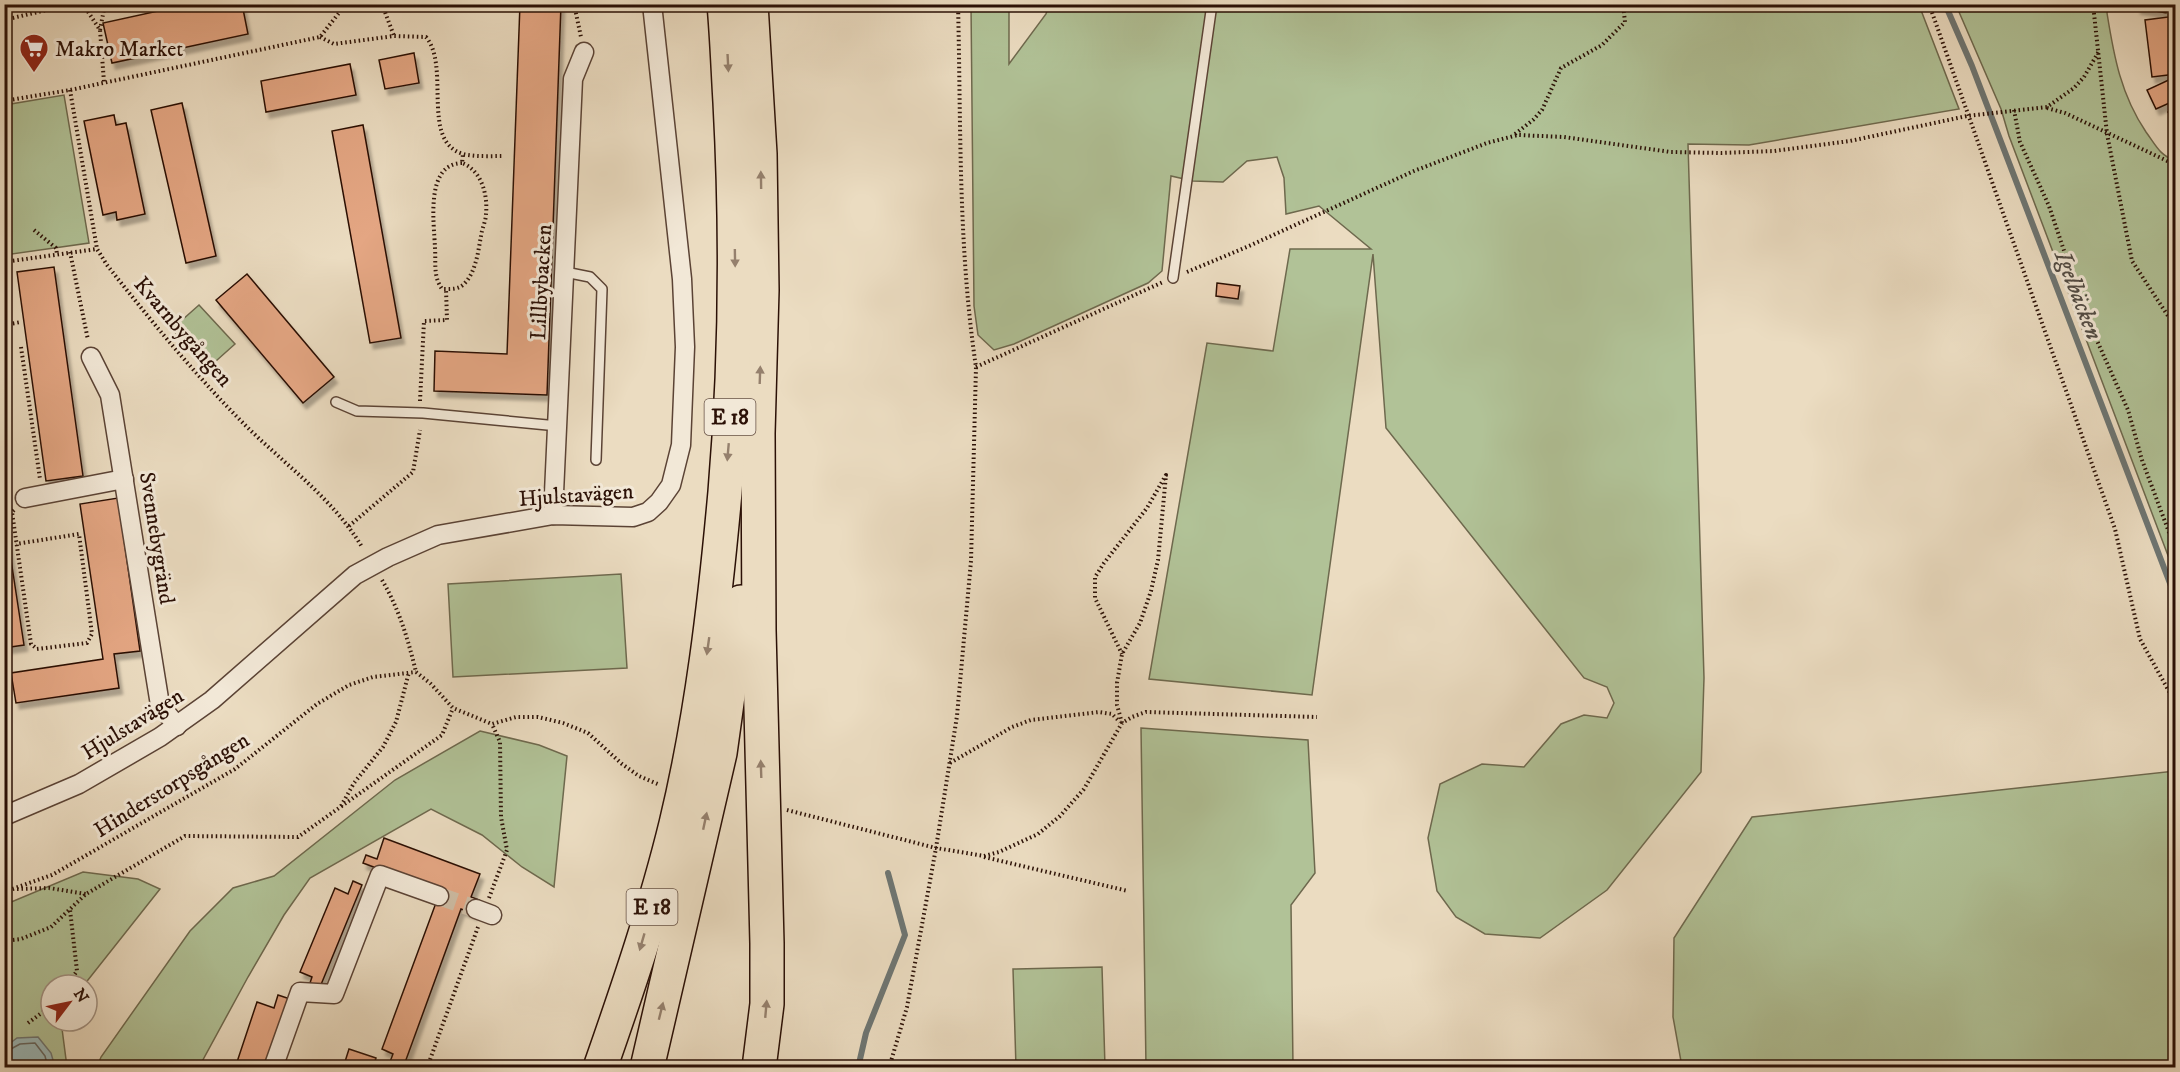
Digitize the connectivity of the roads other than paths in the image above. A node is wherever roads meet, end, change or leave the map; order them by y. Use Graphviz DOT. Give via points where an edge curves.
graph roads {
  1 [pos="652,4"];
  2 [pos="724,4"];
  3 [pos="751,4"];
  4 [pos="1212,4"];
  5 [pos="584,52"];
  6 [pos="565,272"];
  7 [pos="1173,278"];
  8 [pos="91,357"];
  9 [pos="336,402"];
  10 [pos="558,426"];
  11 [pos="758,433"];
  12 [pos="596,460"];
  13 [pos="124,479"];
  14 [pos="34,496"];
  15 [pos="553,515"];
  16 [pos="177,726"];
  17 [pos="4,816"];
  18 [pos="439,896"];
  19 [pos="628,988"];
  20 [pos="273,1068"];
  21 [pos="600,1068"];
  22 [pos="611,1068"];
  23 [pos="647,1068"];
  24 [pos="759,1068"];
  1 -- 15 [label="street, Hjulstavägen" via="682,279 685,347 681,445 671,485 648,512 633,518"];
  2 -- 19 [label="highway, E 18, one-way" via="736,291 730,433 718,568 692,745 675,825"];
  11 -- 3 [label="highway, E 18, one-way" via="761,188"];
  4 -- 7 [label="lane"];
  5 -- 6 [label="street, Lillbybacken" via="573,79"];
  6 -- 10 [label="street, Lillbybacken"];
  6 -- 12 [label="lane" via="590,277 602,289"];
  8 -- 13 [label="street, Svennebygränd" via="110,395"];
  9 -- 10 [label="lane" via="357,411"];
  10 -- 15 [label="street, Lillbybacken"];
  23 -- 11 [label="highway, E 18, one-way" via="720,753 745,570"];
  24 -- 11 [label="highway, one-way" via="767,1004 767,943"];
  13 -- 14 [label="street"];
  13 -- 16 [label="street, Svennebygränd" via="160,705"];
  15 -- 16 [label="street, Hjulstavägen" via="438,535 355,575"];
  16 -- 17 [label="street, Hjulstavägen" via="79,784"];
  18 -- 20 [label="street" via="380,875 334,994 300,992"];
  19 -- 21 [label="highway"];
  19 -- 22 [label="highway, E 18"];
}
